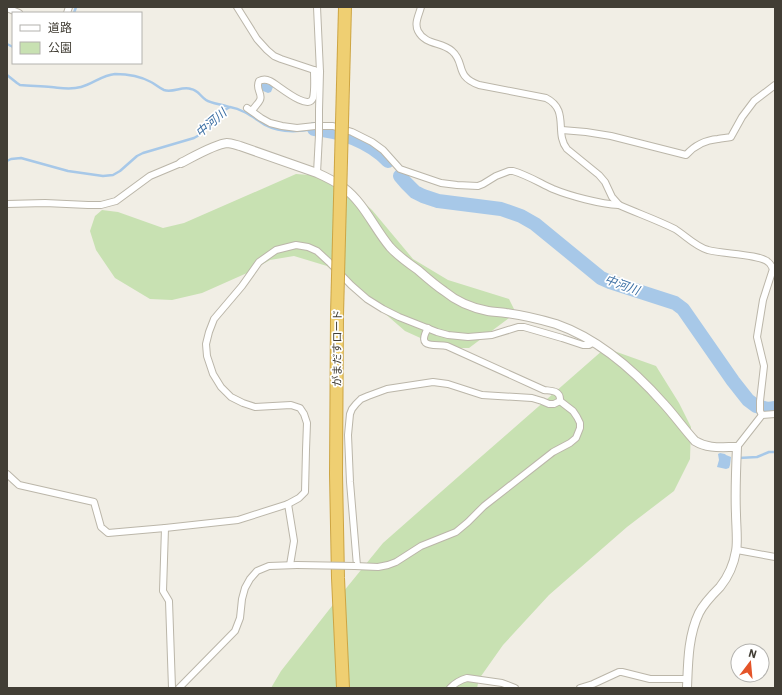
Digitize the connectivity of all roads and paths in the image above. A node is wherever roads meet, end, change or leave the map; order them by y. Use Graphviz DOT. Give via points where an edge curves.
graph roads {
  1 [pos="237,7"];
  2 [pos="317,7"];
  3 [pos="345,7"];
  4 [pos="421,7"];
  5 [pos="7,8"];
  6 [pos="17,12"];
  7 [pos="317,71"];
  8 [pos="775,85"];
  9 [pos="562,130"];
  10 [pos="181,163"];
  11 [pos="396,164"];
  12 [pos="390,169"];
  13 [pos="317,173"];
  14 [pos="7,204"];
  15 [pos="619,205"];
  16 [pos="774,268"];
  17 [pos="428,328"];
  18 [pos="594,342"];
  19 [pos="560,401"];
  20 [pos="761,413"];
  21 [pos="775,414"];
  22 [pos="736,447"];
  23 [pos="7,474"];
  24 [pos="288,504"];
  25 [pos="165,528"];
  26 [pos="737,550"];
  27 [pos="775,557"];
  28 [pos="294,565"];
  29 [pos="356,566"];
  30 [pos="687,679"];
  31 [pos="172,688"];
  32 [pos="179,688"];
  33 [pos="343,688"];
  34 [pos="450,688"];
  35 [pos="515,688"];
  36 [pos="580,688"];
  37 [pos="687,688"];
  1 -- 7 [label="street" via="258,39 274,56"];
  2 -- 7 [label="street"];
  3 -- 33 [label="highway, がまだすロード, bridge" via="337,315 336,474"];
  4 -- 9 [label="street" via="416,23 418,32 426,40 453,52 468,80 479,85 552,101 558,110"];
  5 -- 6 [label="street"];
  7 -- 11 [label="street" via="312,100 299,100 263,79 258,83 260,100 249,109 261,118 282,126 297,128 329,125 352,132 372,142"];
  7 -- 13 [label="street, bridge"];
  8 -- 9 [label="street" via="754,101 731,137 702,143 686,155 611,136"];
  9 -- 15 [label="street" via="562,140 567,149 599,175"];
  10 -- 13 [label="street" via="228,143"];
  10 -- 14 [label="street" via="150,176 116,201 101,205"];
  11 -- 12 [label="street"];
  11 -- 15 [label="street" via="400,169 427,179 458,185 478,186 496,176 513,171 572,196"];
  13 -- 18 [label="street" via="344,188 356,199 391,247 460,302 487,311 557,325"];
  15 -- 16 [label="street" via="674,229 699,246 717,252 758,257 768,261"];
  16 -- 20 [label="street" via="763,300 757,337 764,366"];
  17 -- 18 [label="street" via="468,337 492,335 524,327 583,345"];
  17 -- 19 [label="street" via="424,337 427,344 447,346 544,390 557,393"];
  17 -- 24 [label="street" via="399,317 367,299 322,255 308,247 296,245 276,250 259,262 214,319 206,344 207,356 213,374 230,397 255,408 291,405 300,408 304,414 307,423 305,492"];
  18 -- 22 [label="street" via="623,363 651,390 695,441 708,447"];
  19 -- 29 [label="street" via="573,411 580,423 576,438 570,443 553,452 484,506 456,532 421,546 388,565"];
  19 -- 29 [label="street" via="549,404 532,398 482,395 433,382 387,389 361,399 350,414 348,435"];
  20 -- 21 [label="street"];
  20 -- 22 [label="street"];
  22 -- 26 [label="street"];
  23 -- 25 [label="street" via="19,485 94,502 102,527 108,532"];
  24 -- 25 [label="street" via="238,520"];
  24 -- 28 [label="street" via="294,534"];
  25 -- 31 [label="street" via="163,591 169,601"];
  26 -- 27 [label="street"];
  26 -- 30 [label="street" via="727,576 699,613 689,647"];
  28 -- 29 [label="street, bridge"];
  28 -- 32 [label="street" via="270,566 257,571 245,588 235,631"];
  30 -- 36 [label="street" via="650,679 620,672"];
  30 -- 37 [label="street"];
  34 -- 35 [label="street" via="456,682 467,678 502,683"];
}
